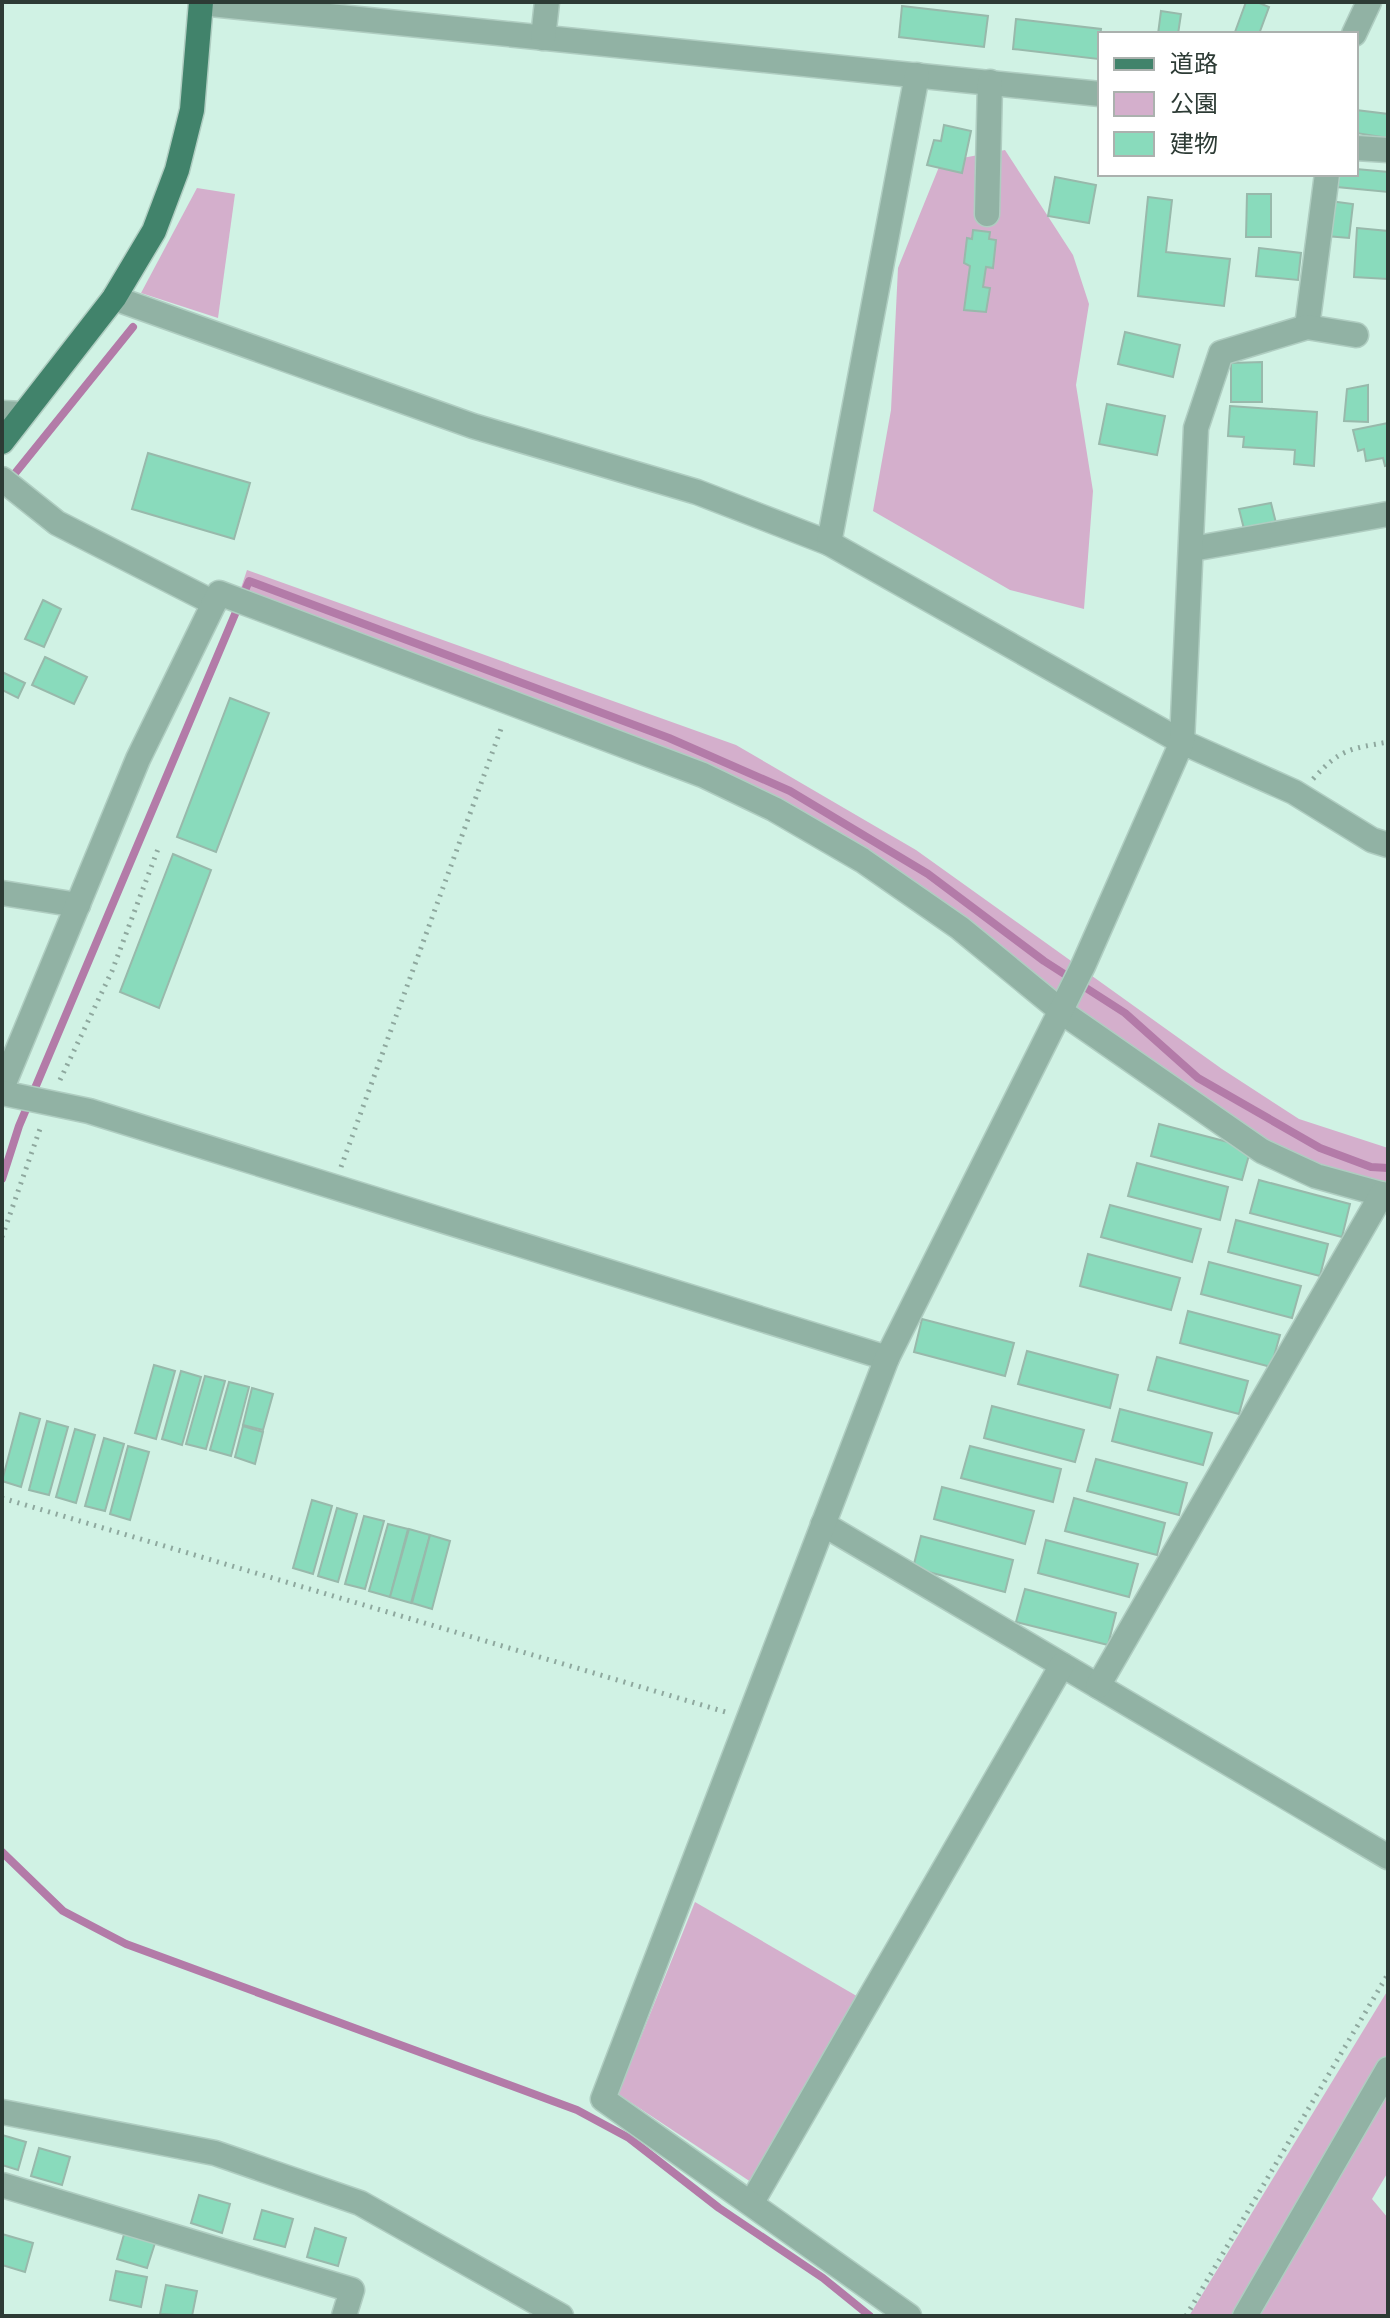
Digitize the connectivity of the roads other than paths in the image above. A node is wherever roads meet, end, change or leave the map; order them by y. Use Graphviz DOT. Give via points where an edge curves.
graph roads {
  1 [pos="201,2"];
  2 [pos="547,2"];
  3 [pos="1369,2"];
  4 [pos="1355,32"];
  5 [pos="543,38"];
  6 [pos="917,75"];
  7 [pos="990,82"];
  8 [pos="1098,94"];
  9 [pos="1358,148"];
  10 [pos="1388,150"];
  11 [pos="1327,176"];
  12 [pos="987,214"];
  13 [pos="114,298"];
  14 [pos="1307,327"];
  15 [pos="1356,335"];
  16 [pos="13,413"];
  17 [pos="2,442"];
  18 [pos="2,479"];
  19 [pos="1388,514"];
  20 [pos="829,543"];
  21 [pos="1192,549"];
  22 [pos="214,603"];
  23 [pos="1182,742"];
  24 [pos="1388,845"];
  25 [pos="2,893"];
  26 [pos="78,905"];
  27 [pos="1062,1008"];
  28 [pos="2,1090"];
  29 [pos="1385,1195"];
  30 [pos="887,1358"];
  31 [pos="823,1524"];
  32 [pos="1062,1665"];
  33 [pos="1098,1686"];
  34 [pos="1388,1857"];
  35 [pos="1388,2069"];
  36 [pos="2,2112"];
  37 [pos="2,2185"];
  38 [pos="752,2202"];
  39 [pos="344,2316"];
  40 [pos="561,2316"];
  41 [pos="909,2316"];
  42 [pos="1245,2316"];
  1 -- 5 [label="street"];
  1 -- 13 [label="main road" via="192,110 177,170 154,231"];
  2 -- 5 [label="street"];
  3 -- 4 [label="street"];
  5 -- 6 [label="street"];
  6 -- 7 [label="street"];
  6 -- 20 [label="street"];
  7 -- 8 [label="street"];
  7 -- 12 [label="street"];
  9 -- 10 [label="street"];
  11 -- 14 [label="street"];
  13 -- 16 [label="main road"];
  13 -- 20 [label="street" via="473,426 697,492"];
  14 -- 15 [label="street"];
  14 -- 21 [label="street" via="1221,353 1196,428"];
  16 -- 17 [label="main road"];
  18 -- 22 [label="street" via="57,523"];
  19 -- 21 [label="street"];
  20 -- 23 [label="street"];
  21 -- 23 [label="street"];
  22 -- 26 [label="street" via="138,759"];
  22 -- 27 [label="street" via="219,593 703,775 862,860"];
  23 -- 24 [label="street" via="1299,794"];
  23 -- 27 [label="street"];
  25 -- 26 [label="street"];
  26 -- 28 [label="street"];
  27 -- 29 [label="street" via="1262,1151 1316,1176"];
  27 -- 30 [label="street"];
  28 -- 30 [label="street" via="89,1111"];
  29 -- 33 [label="street"];
  30 -- 31 [label="street"];
  31 -- 32 [label="street"];
  31 -- 38 [label="street" via="603,2099"];
  32 -- 33 [label="street"];
  32 -- 38 [label="street"];
  33 -- 34 [label="street"];
  35 -- 42 [label="street"];
  36 -- 40 [label="street" via="215,2153 360,2203"];
  37 -- 39 [label="street" via="352,2290"];
  38 -- 41 [label="street"];
}
